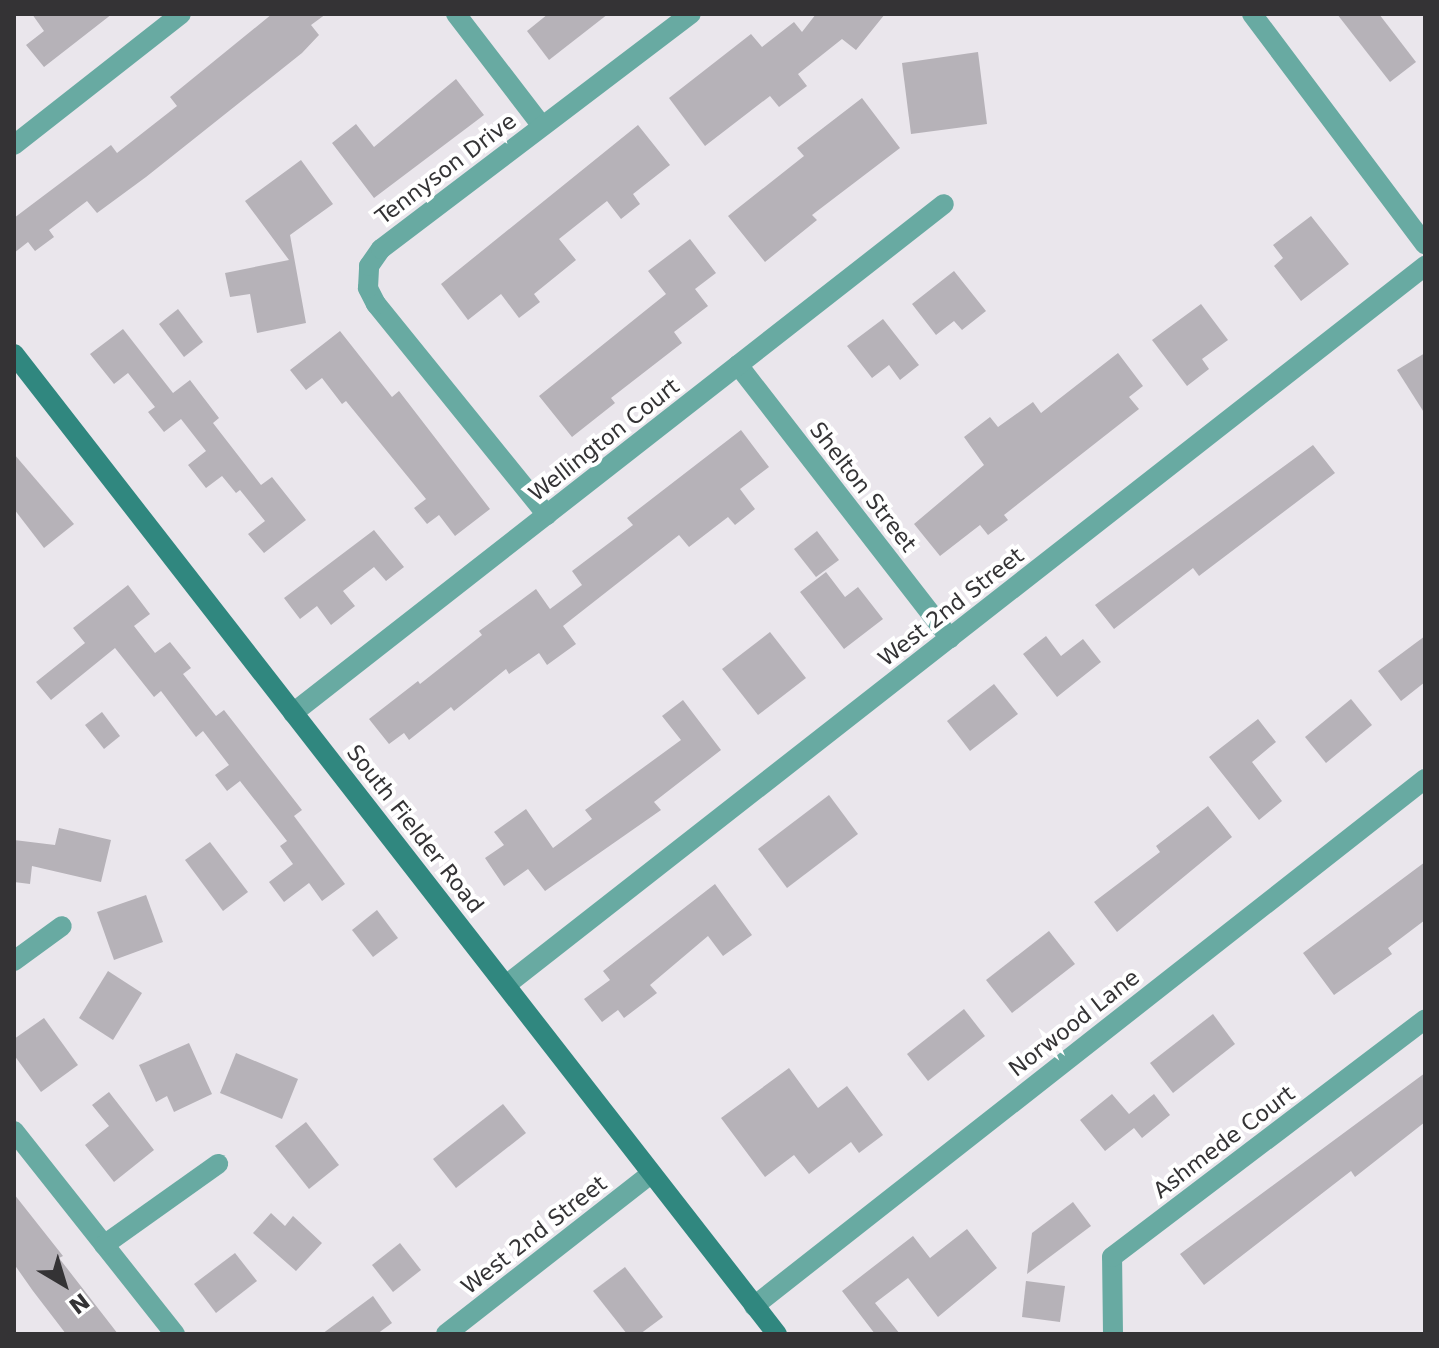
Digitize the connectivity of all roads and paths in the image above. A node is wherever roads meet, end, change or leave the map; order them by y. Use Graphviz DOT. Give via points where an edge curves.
graph roads {
  1 [pos="181,14"];
  2 [pos="456,14"];
  3 [pos="691,14"];
  4 [pos="1252,14"];
  5 [pos="542,126"];
  6 [pos="14,145"];
  7 [pos="944,204"];
  8 [pos="1425,244"];
  9 [pos="1425,266"];
  10 [pos="14,354"];
  11 [pos="738,365"];
  12 [pos="547,515"];
  13 [pos="950,638"];
  14 [pos="293,713"];
  15 [pos="1425,779"];
  16 [pos="62,926"];
  17 [pos="14,961"];
  18 [pos="506,985"];
  19 [pos="1425,1019"];
  20 [pos="14,1131"];
  21 [pos="218,1164"];
  22 [pos="651,1174"];
  23 [pos="104,1245"];
  24 [pos="754,1306"];
  25 [pos="175,1334"];
  26 [pos="446,1334"];
  27 [pos="777,1334"];
  28 [pos="1113,1334"];
  1 -- 6 [label="street"];
  2 -- 5 [label="street"];
  3 -- 5 [label="street, Tennyson Drive"];
  4 -- 8 [label="street"];
  5 -- 12 [label="street, Tennyson Drive" via="381,249 371,260 368,288"];
  7 -- 11 [label="street, Wellington Court"];
  9 -- 13 [label="street, West 2nd Street"];
  10 -- 14 [label="main road, South Fielder Road"];
  11 -- 12 [label="street, Wellington Court"];
  11 -- 13 [label="street, Shelton Street"];
  12 -- 14 [label="street, Wellington Court"];
  13 -- 18 [label="street, West 2nd Street"];
  14 -- 18 [label="main road, South Fielder Road"];
  15 -- 24 [label="street, Norwood Lane"];
  16 -- 17 [label="street"];
  18 -- 22 [label="main road, South Fielder Road"];
  19 -- 28 [label="street, Ashmede Court" via="1112,1257"];
  20 -- 23 [label="street"];
  21 -- 23 [label="street"];
  22 -- 24 [label="main road, South Fielder Road"];
  22 -- 26 [label="street, West 2nd Street"];
  23 -- 25 [label="street"];
  24 -- 27 [label="main road, South Fielder Road"];
}
